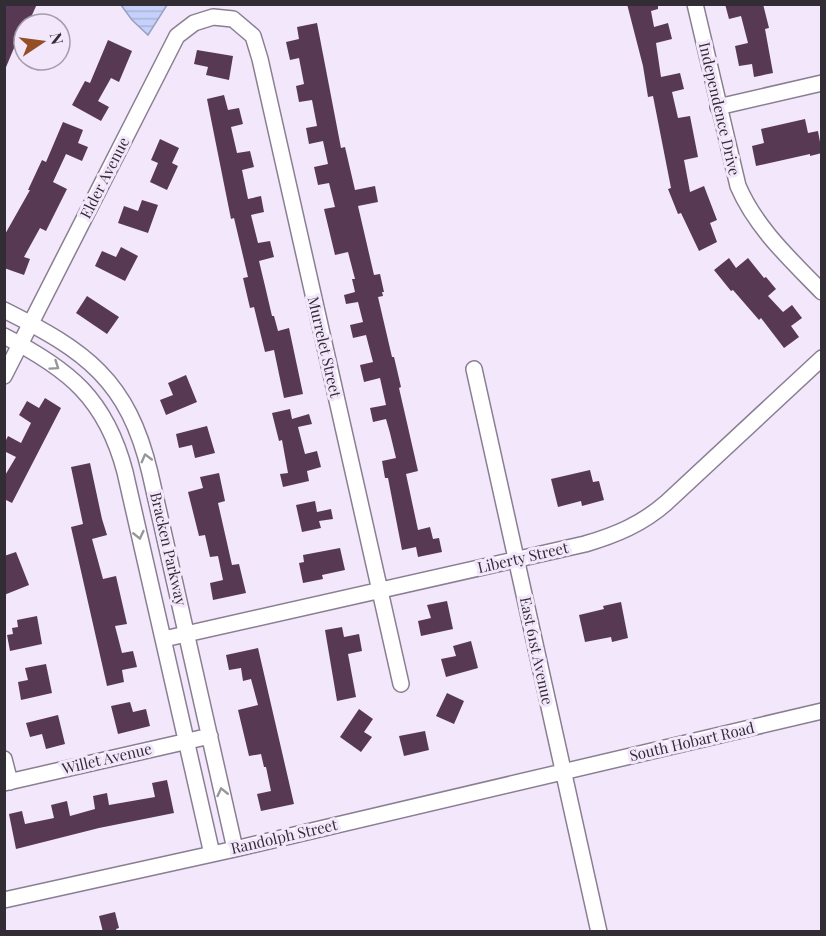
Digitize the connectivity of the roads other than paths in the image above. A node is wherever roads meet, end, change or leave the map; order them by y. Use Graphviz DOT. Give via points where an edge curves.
graph roads {
  1 [pos="695,4"];
  2 [pos="233,19"];
  3 [pos="822,83"];
  4 [pos="718,107"];
  5 [pos="822,292"];
  6 [pos="4,310"];
  7 [pos="31,324"];
  8 [pos="4,336"];
  9 [pos="20,344"];
  10 [pos="822,358"];
  11 [pos="474,369"];
  12 [pos="4,376"];
  13 [pos="516,560"];
  14 [pos="380,591"];
  15 [pos="187,634"];
  16 [pos="164,639"];
  17 [pos="400,684"];
  18 [pos="822,711"];
  19 [pos="210,736"];
  20 [pos="187,741"];
  21 [pos="4,759"];
  22 [pos="562,773"];
  23 [pos="7,782"];
  24 [pos="235,849"];
  25 [pos="212,854"];
  26 [pos="4,900"];
  27 [pos="599,932"];
  1 -- 4 [label="street, Independence Drive"];
  2 -- 7 [label="street, Elder Avenue" via="213,17 194,23 177,36"];
  2 -- 14 [label="street, Murrelet Street" via="253,36 260,59"];
  3 -- 4 [label="street"];
  4 -- 5 [label="street, Independence Drive" via="732,168 745,202 768,235"];
  6 -- 7 [label="street, Bracken Parkway"];
  7 -- 9 [label="street, Elder Avenue"];
  15 -- 7 [label="street, Bracken Parkway, one-way" via="146,456 128,409 90,362 60,339"];
  8 -- 9 [label="street, Bracken Parkway"];
  9 -- 12 [label="street, Elder Avenue"];
  9 -- 16 [label="street, Bracken Parkway, one-way" via="75,380 108,425 125,472"];
  10 -- 13 [label="street, Liberty Street" via="652,514 606,538"];
  11 -- 13 [label="street, East 61st Avenue"];
  13 -- 14 [label="street, Liberty Street"];
  13 -- 22 [label="street, East 61st Avenue"];
  14 -- 15 [label="street, Liberty Street"];
  14 -- 17 [label="street, Murrelet Street"];
  15 -- 16 [label="street, Liberty Street"];
  15 -- 19 [label="street, Bracken Parkway"];
  16 -- 20 [label="street, Bracken Parkway"];
  18 -- 22 [label="street, South Hobart Road"];
  19 -- 20 [label="street, Willet Avenue"];
  24 -- 19 [label="street, Bracken Parkway, one-way"];
  20 -- 23 [label="street, Willet Avenue"];
  20 -- 25 [label="street, Bracken Parkway"];
  21 -- 23 [label="street"];
  22 -- 24 [label="street, Randolph Street"];
  22 -- 27 [label="street, East 61st Avenue"];
  24 -- 25 [label="street, Randolph Street"];
  25 -- 26 [label="street, Randolph Street"];
}
